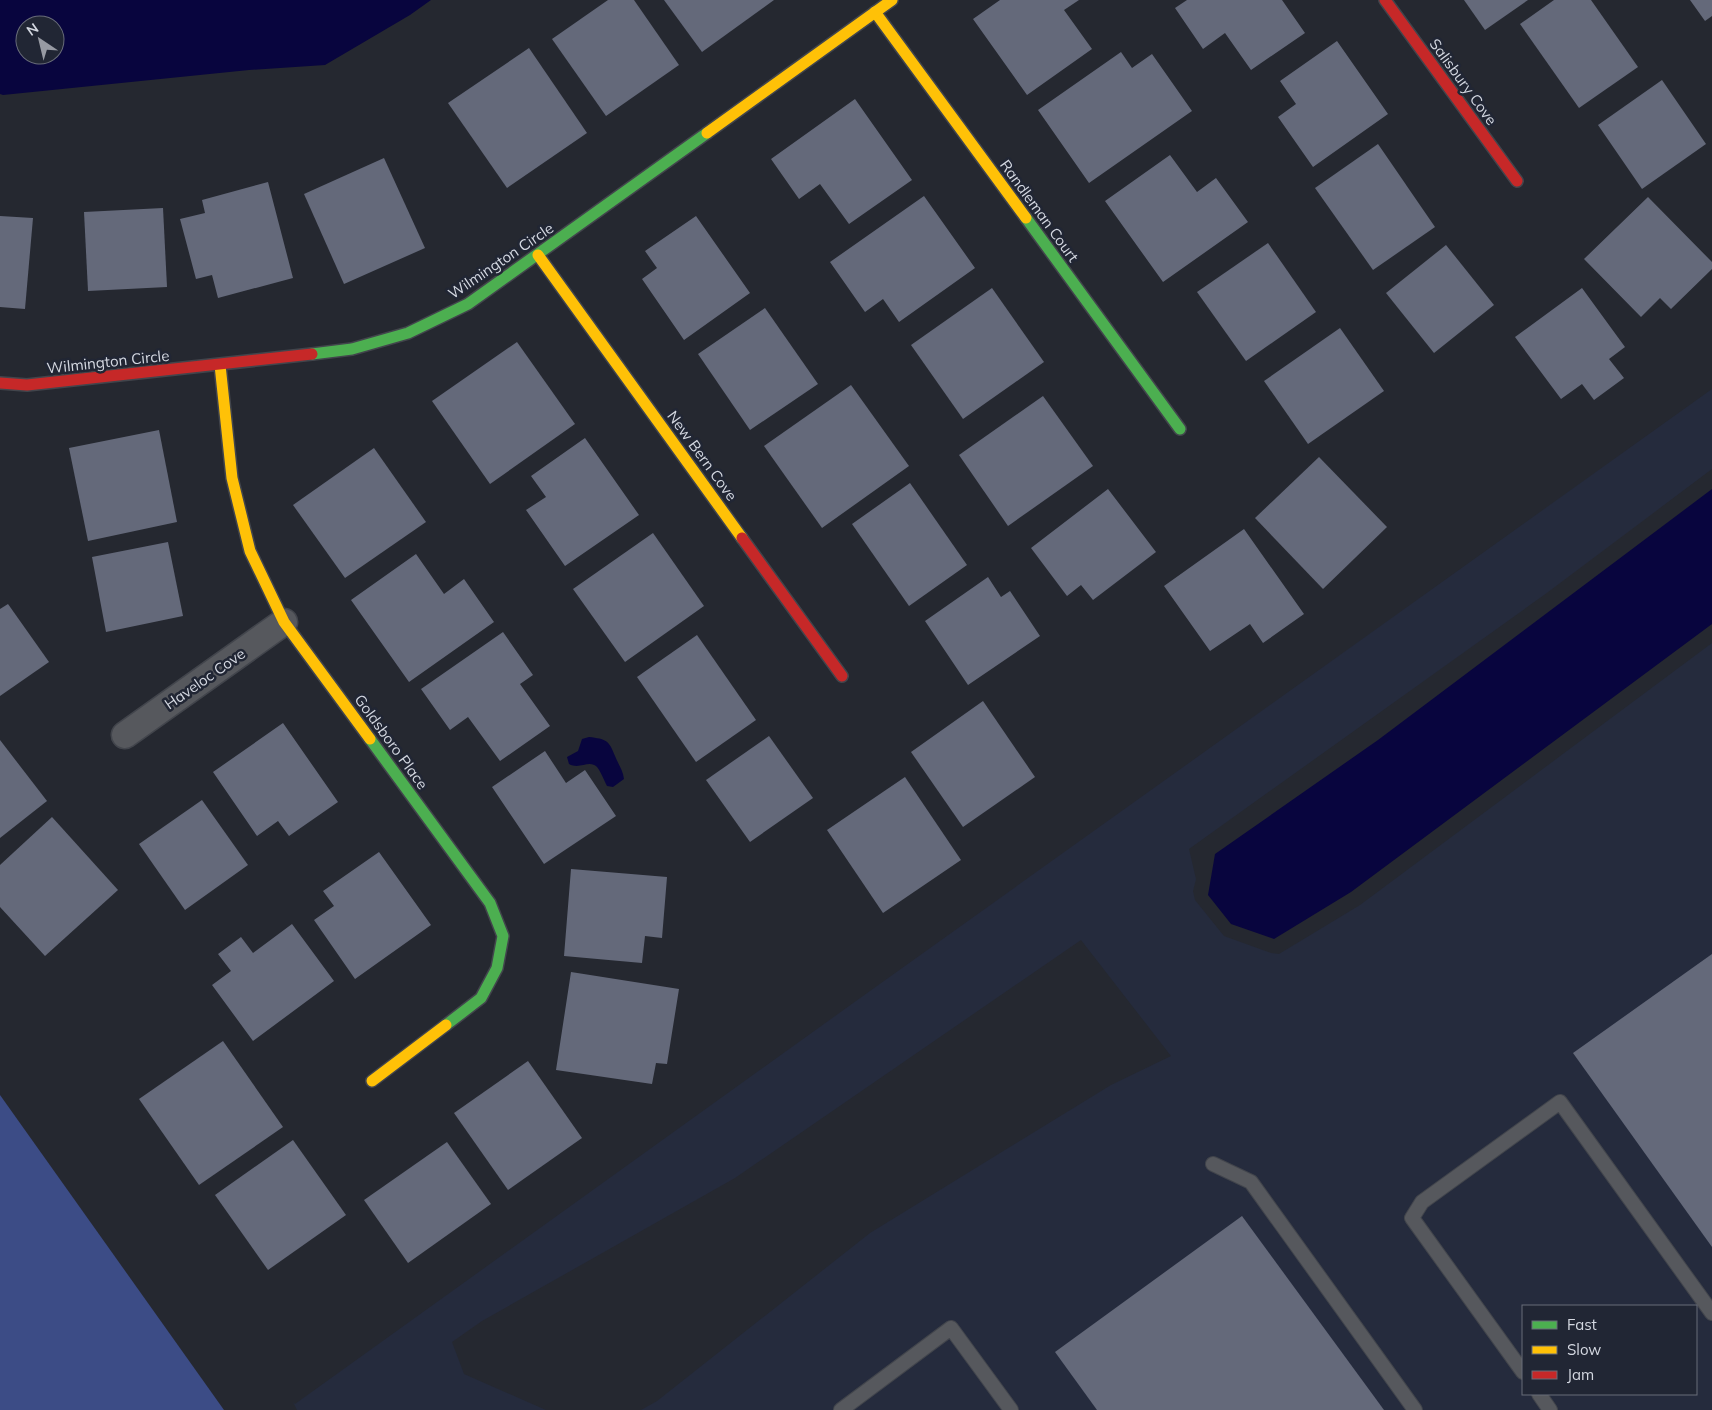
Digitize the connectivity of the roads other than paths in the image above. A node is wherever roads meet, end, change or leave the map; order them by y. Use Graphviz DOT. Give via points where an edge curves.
graph roads {
  1 [pos="892,0"];
  2 [pos="1385,0"];
  3 [pos="875,12"];
  4 [pos="1517,181"];
  5 [pos="538,255"];
  6 [pos="220,365"];
  7 [pos="0,383"];
  8 [pos="1180,428"];
  9 [pos="284,622"];
  10 [pos="842,676"];
  11 [pos="125,735"];
  12 [pos="372,1081"];
  13 [pos="1213,1164"];
  14 [pos="1712,1313"];
  15 [pos="1522,1371"];
  16 [pos="1540,1395"];
  17 [pos="841,1410"];
  18 [pos="1011,1410"];
  19 [pos="1415,1410"];
  20 [pos="1550,1410"];
  1 -- 3 [label="street, Wilmington Circle"];
  2 -- 4 [label="street, Salisbury Cove"];
  3 -- 5 [label="street, Wilmington Circle"];
  3 -- 8 [label="street, Randleman Court"];
  5 -- 6 [label="street, Wilmington Circle" via="468,304 408,334 352,349"];
  5 -- 10 [label="street, New Bern Cove"];
  6 -- 7 [label="street, Wilmington Circle" via="26,385"];
  6 -- 9 [label="street, Goldsboro Place" via="232,478 250,551"];
  9 -- 11 [label="street, Haveloc Cove"];
  9 -- 12 [label="street, Goldsboro Place" via="490,903 503,936 497,968 481,998"];
  13 -- 19 [label="lane" via="1250,1182"];
  14 -- 15 [label="lane" via="1560,1102 1422,1202 1412,1218"];
  16 -- 20 [label="lane"];
  17 -- 18 [label="lane" via="951,1328"];
}
